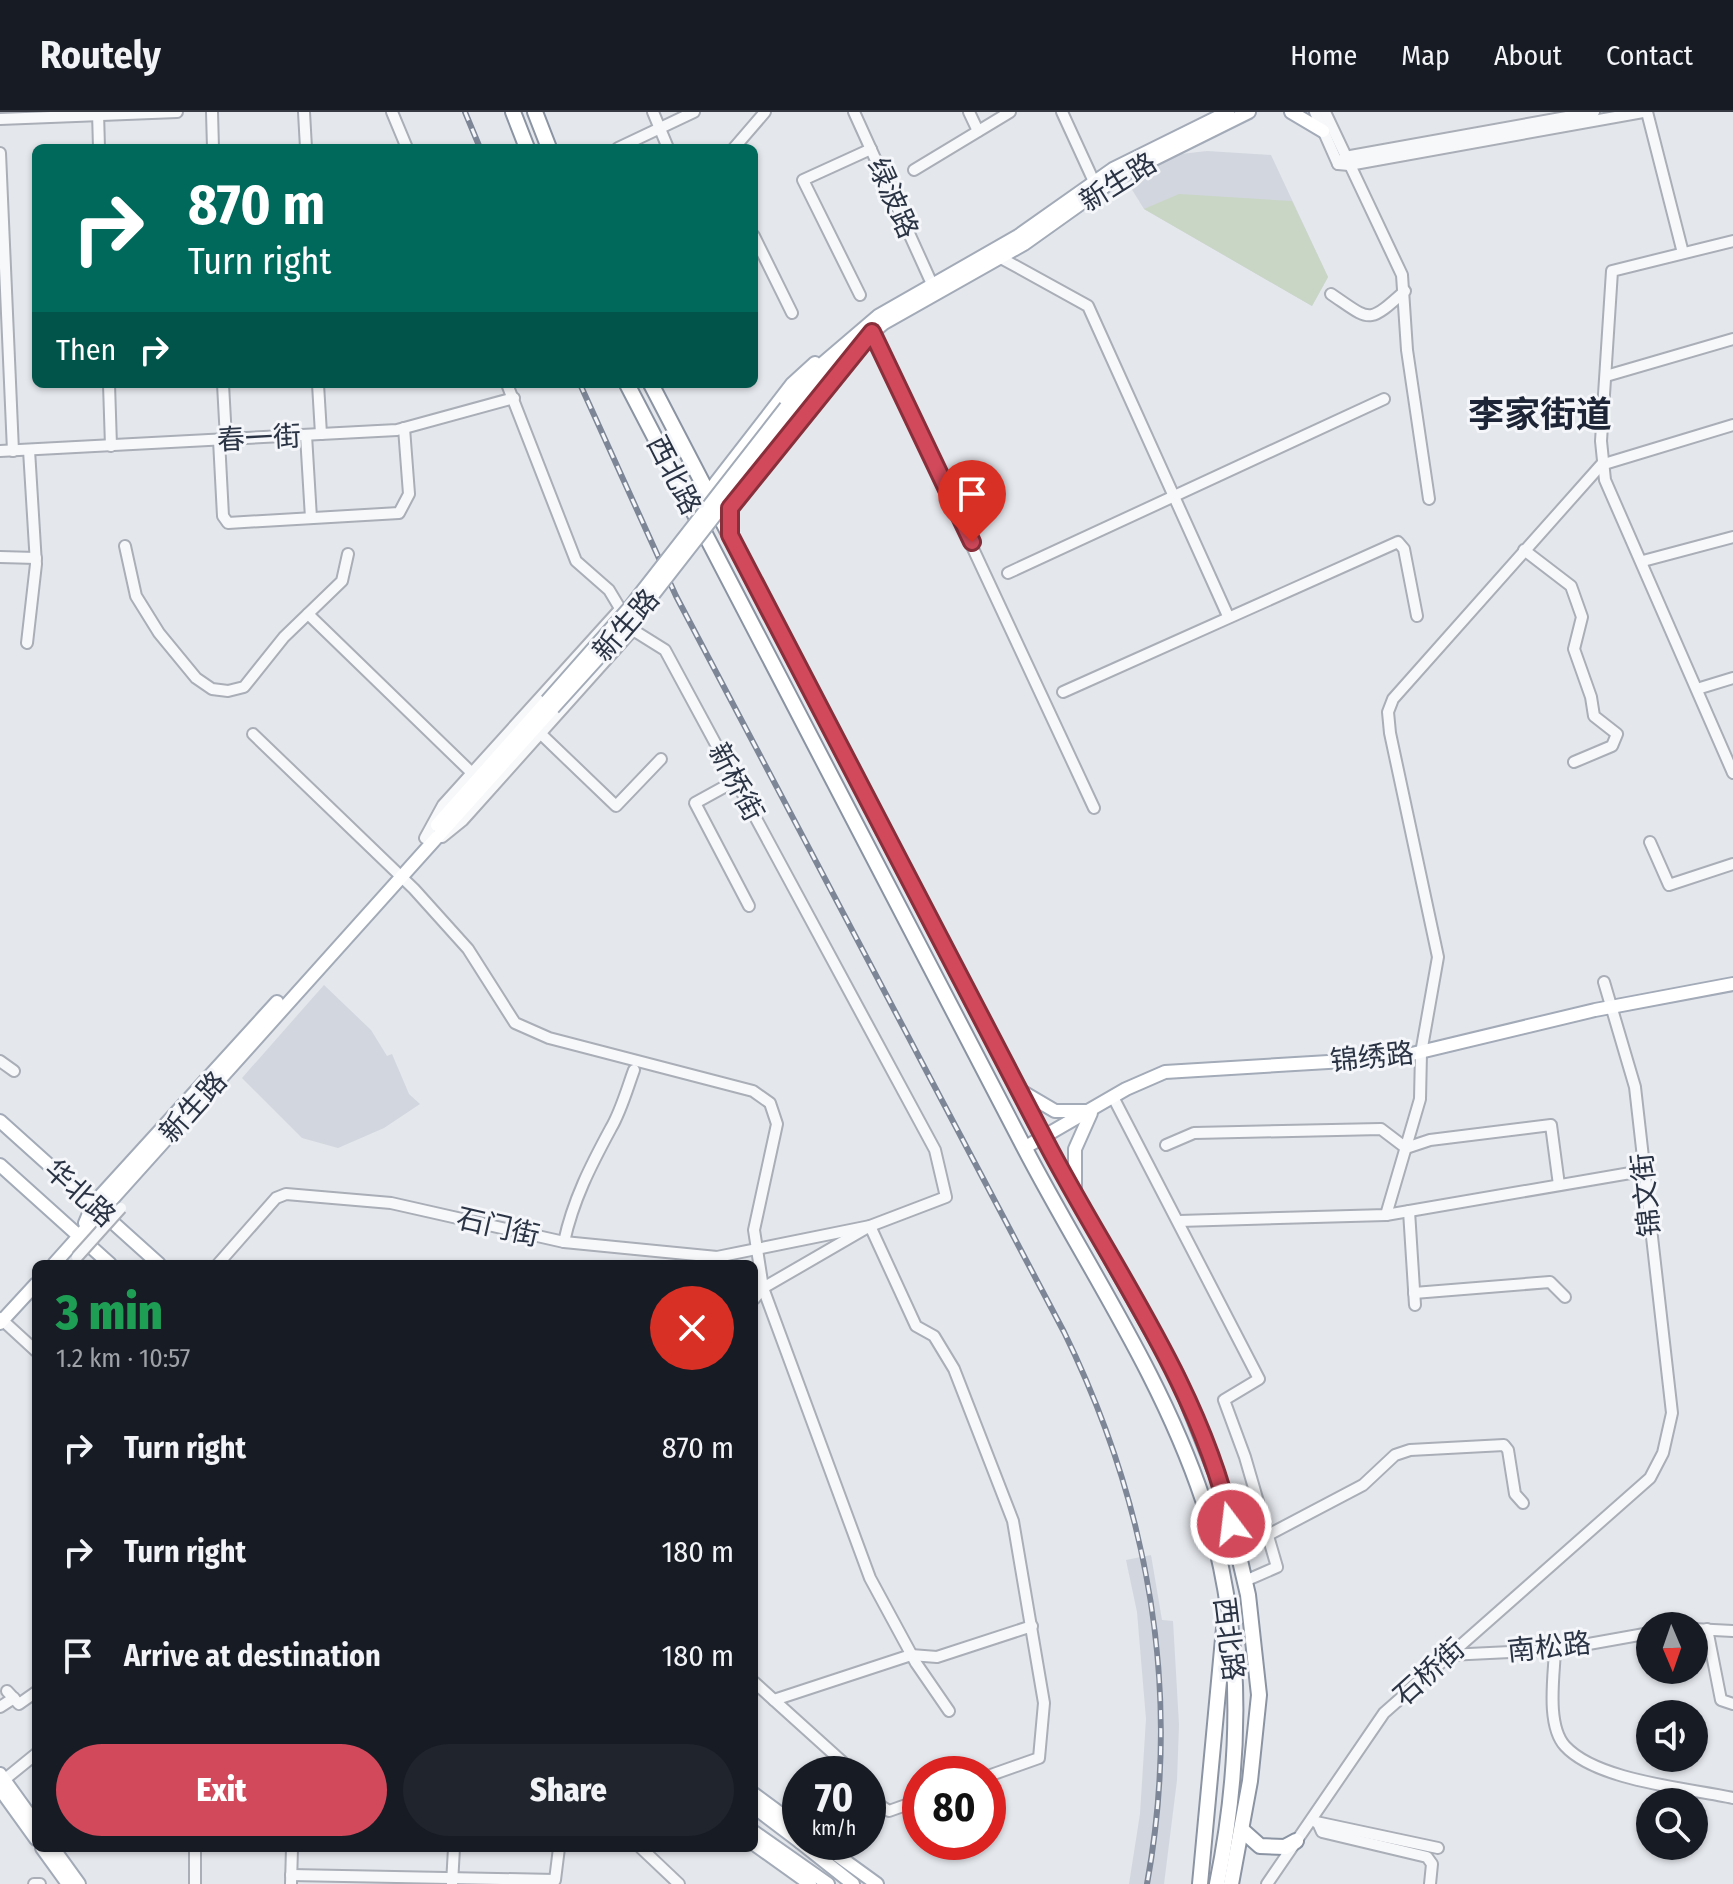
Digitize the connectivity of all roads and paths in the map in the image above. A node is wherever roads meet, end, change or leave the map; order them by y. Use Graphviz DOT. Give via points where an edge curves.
graph roads {
  1 [pos="177,112"];
  2 [pos="212,112"];
  3 [pos="304,112"];
  4 [pos="392,112"];
  5 [pos="513,112"];
  6 [pos="535,112"];
  7 [pos="653,112"];
  8 [pos="694,112"];
  9 [pos="765,112"];
  10 [pos="854,112"];
  11 [pos="969,112"];
  12 [pos="1010,112"];
  13 [pos="1062,112"];
  14 [pos="1228,112"];
  15 [pos="1249,112"];
  16 [pos="1291,112"];
  17 [pos="1315,112"];
  18 [pos="1325,112"];
  19 [pos="1594,112"];
  20 [pos="1645,112"];
  21 [pos="98,114"];
  22 [pos="0,119"];
  23 [pos="660,128"];
  24 [pos="978,131"];
  25 [pos="1323,131"];
  26 [pos="99,144"];
  27 [pos="213,144"];
  28 [pos="306,144"];
  29 [pos="405,144"];
  30 [pos="525,144"];
  31 [pos="547,144"];
  32 [pos="626,144"];
  33 [pos="666,144"];
  34 [pos="737,144"];
  35 [pos="871,149"];
  36 [pos="0,153"];
  37 [pos="1344,162"];
  38 [pos="914,170"];
  39 [pos="1097,187"];
  40 [pos="1733,241"];
  41 [pos="758,244"];
  42 [pos="1683,253"];
  43 [pos="1001,258"];
  44 [pos="932,284"];
  45 [pos="1405,291"];
  46 [pos="1331,294"];
  47 [pos="860,295"];
  48 [pos="792,313"];
  49 [pos="872,332"];
  50 [pos="1733,339"];
  51 [pos="841,346"];
  52 [pos="1606,376"];
  53 [pos="109,388"];
  54 [pos="223,388"];
  55 [pos="318,388"];
  56 [pos="509,388"];
  57 [pos="629,388"];
  58 [pos="653,388"];
  59 [pos="514,398"];
  60 [pos="1384,399"];
  61 [pos="790,411"];
  62 [pos="1733,425"];
  63 [pos="404,428"];
  64 [pos="321,434"];
  65 [pos="306,435"];
  66 [pos="222,440"];
  67 [pos="111,446"];
  68 [pos="29,450"];
  69 [pos="0,451"];
  70 [pos="13,451"];
  71 [pos="732,463"];
  72 [pos="693,464"];
  73 [pos="1601,465"];
  74 [pos="1175,498"];
  75 [pos="1429,499"];
  76 [pos="701,502"];
  77 [pos="721,513"];
  78 [pos="311,518"];
  79 [pos="1733,537"];
  80 [pos="125,546"];
  81 [pos="1524,550"];
  82 [pos="348,554"];
  83 [pos="0,557"];
  84 [pos="36,558"];
  85 [pos="1643,561"];
  86 [pos="1008,573"];
  87 [pos="648,606"];
  88 [pos="621,608"];
  89 [pos="308,614"];
  90 [pos="1228,616"];
  91 [pos="1417,616"];
  92 [pos="633,630"];
  93 [pos="27,643"];
  94 [pos="1733,678"];
  95 [pos="1697,689"];
  96 [pos="1063,692"];
  97 [pos="253,734"];
  98 [pos="541,734"];
  99 [pos="661,759"];
  100 [pos="1574,762"];
  101 [pos="472,773"];
  102 [pos="1733,773"];
  103 [pos="735,781"];
  104 [pos="1094,808"];
  105 [pos="427,841"];
  106 [pos="1650,842"];
  107 [pos="1733,864"];
  108 [pos="398,874"];
  109 [pos="749,906"];
  110 [pos="1604,982"];
  111 [pos="1733,984"];
  112 [pos="1609,1008"];
  113 [pos="1421,1053"];
  114 [pos="0,1061"];
  115 [pos="634,1070"];
  116 [pos="14,1071"];
  117 [pos="1021,1091"];
  118 [pos="1113,1097"];
  119 [pos="1093,1111"];
  120 [pos="0,1121"];
  121 [pos="1044,1137"];
  122 [pos="1166,1145"];
  123 [pos="1024,1148"];
  124 [pos="1406,1148"];
  125 [pos="0,1165"];
  126 [pos="1642,1171"];
  127 [pos="1559,1185"];
  128 [pos="1075,1194"];
  129 [pos="946,1197"];
  130 [pos="97,1208"];
  131 [pos="121,1208"];
  132 [pos="1409,1211"];
  133 [pos="1386,1215"];
  134 [pos="1179,1221"];
  135 [pos="870,1226"];
  136 [pos="80,1237"];
  137 [pos="564,1242"];
  138 [pos="756,1249"];
  139 [pos="77,1257"];
  140 [pos="58,1260"];
  141 [pos="106,1260"];
  142 [pos="155,1260"];
  143 [pos="222,1260"];
  144 [pos="758,1260"];
  145 [pos="758,1260"];
  146 [pos="32,1288"];
  147 [pos="763,1288"];
  148 [pos="1414,1293"];
  149 [pos="758,1294"];
  150 [pos="1565,1297"];
  151 [pos="1415,1305"];
  152 [pos="1,1321"];
  153 [pos="32,1348"];
  154 [pos="1672,1413"];
  155 [pos="1523,1503"];
  156 [pos="1268,1535"];
  157 [pos="1245,1581"];
  158 [pos="1226,1600"];
  159 [pos="1032,1626"];
  160 [pos="1708,1629"];
  161 [pos="1733,1631"];
  162 [pos="1708,1634"];
  163 [pos="1636,1636"];
  164 [pos="1555,1650"];
  165 [pos="911,1655"];
  166 [pos="1448,1655"];
  167 [pos="758,1686"];
  168 [pos="32,1695"];
  169 [pos="774,1700"];
  170 [pos="1733,1704"];
  171 [pos="0,1707"];
  172 [pos="949,1711"];
  173 [pos="836,1756"];
  174 [pos="32,1757"];
  175 [pos="1006,1770"];
  176 [pos="1,1781"];
  177 [pos="758,1797"];
  178 [pos="1733,1798"];
  179 [pos="758,1810"];
  180 [pos="782,1815"];
  181 [pos="32,1819"];
  182 [pos="1314,1822"];
  183 [pos="782,1828"];
  184 [pos="1242,1830"];
  185 [pos="32,1832"];
  186 [pos="758,1835"];
  187 [pos="1296,1841"];
  188 [pos="758,1847"];
  189 [pos="1438,1848"];
  190 [pos="758,1849"];
  191 [pos="45,1852"];
  192 [pos="56,1852"];
  193 [pos="195,1852"];
  194 [pos="292,1852"];
  195 [pos="454,1852"];
  196 [pos="558,1852"];
  197 [pos="645,1852"];
  198 [pos="824,1860"];
  199 [pos="844,1860"];
  200 [pos="291,1879"];
  201 [pos="452,1882"];
  202 [pos="820,1883"];
  203 [pos="68,1884"];
  204 [pos="79,1884"];
  205 [pos="195,1884"];
  206 [pos="679,1884"];
  207 [pos="797,1884"];
  208 [pos="853,1884"];
  209 [pos="877,1884"];
  210 [pos="1200,1884"];
  211 [pos="1217,1884"];
  212 [pos="1231,1884"];
  213 [pos="1267,1884"];
  214 [pos="1430,1884"];
  1 -- 21 [label="street"];
  2 -- 27 [label="street"];
  3 -- 28 [label="street"];
  4 -- 29 [label="street"];
  5 -- 30 [label="highway"];
  6 -- 31 [label="highway"];
  7 -- 23 [label="street"];
  8 -- 23 [label="street"];
  9 -- 34 [label="street"];
  10 -- 35 [label="street, 绿波路"];
  11 -- 24 [label="street"];
  12 -- 24 [label="street"];
  13 -- 39 [label="street"];
  14 -- 39 [label="main road, 新生路" via="1142,153"];
  15 -- 39 [label="main road, 新生路"];
  16 -- 25 [label="main road"];
  17 -- 25 [label="street"];
  18 -- 37 [label="street"];
  19 -- 37 [label="street"];
  20 -- 37 [label="street"];
  20 -- 42 [label="street"];
  21 -- 22 [label="street"];
  21 -- 26 [label="street"];
  23 -- 32 [label="street"];
  23 -- 33 [label="street"];
  24 -- 38 [label="street"];
  25 -- 37 [label="street"];
  35 -- 44 [label="street, 绿波路"];
  35 -- 47 [label="street" via="803,180"];
  36 -- 70 [label="street"];
  37 -- 45 [label="street" via="1402,275"];
  39 -- 43 [label="main road, 新生路"];
  39 -- 44 [label="main road, 新生路"];
  40 -- 42 [label="street"];
  41 -- 48 [label="street"];
  42 -- 52 [label="street" via="1612,271"];
  43 -- 49 [label="main road, 新生路"];
  43 -- 74 [label="street" via="1088,306"];
  44 -- 51 [label="main road, 新生路"];
  45 -- 46 [label="street" via="1366,318"];
  45 -- 75 [label="street" via="1407,350"];
  49 -- 61 [label="main road, 新生路"];
  49 -- 77 [label="main road"];
  49 -- 104 [label="street"];
  50 -- 52 [label="street"];
  51 -- 61 [label="main road, 新生路"];
  51 -- 71 [label="main road" via="792,384"];
  52 -- 73 [label="street"];
  53 -- 67 [label="street"];
  54 -- 66 [label="street"];
  55 -- 64 [label="street"];
  56 -- 59 [label="street, 新桥街"];
  57 -- 76 [label="highway, 西北路" via="675,477"];
  58 -- 72 [label="highway, 西北路"];
  59 -- 63 [label="street, 春一街"];
  59 -- 88 [label="street, 新桥街" via="576,561"];
  60 -- 74 [label="street"];
  61 -- 105 [label="main road, 新生路, bridge" via="638,614"];
  62 -- 73 [label="street"];
  63 -- 64 [label="street, 春一街"];
  63 -- 78 [label="street" via="409,494 399,513"];
  64 -- 65 [label="street, 春一街"];
  65 -- 66 [label="street, 春一街"];
  65 -- 78 [label="street"];
  66 -- 67 [label="street, 春一街"];
  66 -- 78 [label="street" via="223,516 228,523"];
  67 -- 68 [label="street, 春一街"];
  68 -- 70 [label="street, 春一街"];
  68 -- 84 [label="street"];
  69 -- 70 [label="street, 春一街"];
  71 -- 72 [label="main road" via="708,473"];
  71 -- 76 [label="main road"];
  72 -- 76 [label="highway, 西北路"];
  73 -- 81 [label="street"];
  73 -- 85 [label="street"];
  74 -- 86 [label="street"];
  74 -- 90 [label="street"];
  76 -- 77 [label="highway, 西北路"];
  76 -- 123 [label="highway, 西北路"];
  77 -- 87 [label="street, bridge"];
  77 -- 117 [label="highway, 西北路"];
  79 -- 85 [label="street"];
  80 -- 89 [label="street" via="136,596 148,617 196,678 212,689 244,687"];
  81 -- 100 [label="street" via="1571,586 1582,617 1574,649 1594,716 1617,734 1612,746"];
  81 -- 113 [label="street" via="1393,699 1388,712 1438,957"];
  82 -- 89 [label="street" via="342,581"];
  83 -- 84 [label="street"];
  84 -- 93 [label="street"];
  85 -- 95 [label="street"];
  88 -- 92 [label="street, 新桥街"];
  88 -- 101 [label="street"];
  89 -- 101 [label="street"];
  90 -- 91 [label="street" via="1398,542 1404,549"];
  90 -- 96 [label="street"];
  92 -- 98 [label="street"];
  92 -- 103 [label="street, 新桥街" via="665,650"];
  94 -- 95 [label="street"];
  95 -- 102 [label="street"];
  97 -- 108 [label="street"];
  98 -- 99 [label="street" via="616,806"];
  98 -- 105 [label="street" via="463,820"];
  101 -- 105 [label="street" via="432,820"];
  103 -- 109 [label="street" via="695,803"];
  103 -- 129 [label="street, 新桥街" via="935,1150"];
  105 -- 108 [label="main road, 新生路"];
  106 -- 107 [label="street" via="1669,885"];
  108 -- 130 [label="main road, 新生路"];
  108 -- 138 [label="street" via="468,949 508,1015 525,1029 753,1091 770,1103 776,1133 754,1230"];
  110 -- 112 [label="street, 锦文街"];
  111 -- 112 [label="main road, 锦绣路"];
  112 -- 113 [label="main road, 锦绣路"];
  112 -- 126 [label="street, 锦文街" via="1635,1087"];
  113 -- 118 [label="main road, 锦绣路" via="1361,1062 1183,1069 1147,1078"];
  113 -- 124 [label="street" via="1420,1099"];
  114 -- 116 [label="street"];
  115 -- 137 [label="street" via="571,1209"];
  117 -- 119 [label="main road" via="1055,1111"];
  117 -- 121 [label="highway, 西北路"];
  118 -- 119 [label="main road, 锦绣路"];
  118 -- 134 [label="street"];
  119 -- 121 [label="main road, 锦绣路"];
  119 -- 128 [label="main road" via="1075,1149"];
  120 -- 130 [label="main road, 华北路"];
  121 -- 123 [label="main road, 锦绣路"];
  121 -- 128 [label="highway, 西北路"];
  122 -- 124 [label="street" via="1194,1133 1381,1129"];
  123 -- 158 [label="highway, 西北路" via="1156,1384 1203,1502"];
  124 -- 127 [label="street" via="1430,1140 1551,1125"];
  124 -- 133 [label="street"];
  125 -- 136 [label="main road, 华北路"];
  126 -- 127 [label="street"];
  126 -- 154 [label="street, 锦文街"];
  127 -- 132 [label="street"];
  128 -- 157 [label="highway, 西北路" via="1177,1376 1225,1496"];
  129 -- 135 [label="street, 石门街"];
  130 -- 136 [label="main road, 新生路"];
  130 -- 142 [label="main road, 华北路"];
  131 -- 139 [label="street, bridge"];
  132 -- 133 [label="street"];
  132 -- 148 [label="street"];
  133 -- 134 [label="street"];
  134 -- 156 [label="street" via="1259,1379 1224,1400"];
  135 -- 138 [label="street, 石门街"];
  135 -- 147 [label="street"];
  135 -- 159 [label="street" via="916,1326 934,1336 954,1369 1013,1521"];
  136 -- 140 [label="main road, 新生路"];
  136 -- 141 [label="main road, 华北路"];
  137 -- 138 [label="street, 石门街" via="717,1257"];
  137 -- 143 [label="street, 石门街" via="391,1203 286,1194 276,1198"];
  138 -- 145 [label="street"];
  144 -- 147 [label="street"];
  146 -- 152 [label="main road"];
  147 -- 149 [label="street"];
  147 -- 165 [label="street" via="854,1541"];
  148 -- 150 [label="street" via="1550,1282"];
  148 -- 151 [label="street"];
  152 -- 153 [label="street"];
  154 -- 166 [label="street, 石桥街" via="1663,1453 1650,1478"];
  155 -- 156 [label="street" via="1515,1494 1504,1445 1410,1450 1395,1455 1363,1485"];
  156 -- 157 [label="street" via="1277,1567"];
  157 -- 184 [label="highway, 西北路" via="1259,1695"];
  158 -- 210 [label="highway"];
  158 -- 211 [label="highway, 西北路" via="1236,1713 1232,1793"];
  159 -- 165 [label="street" via="937,1657"];
  159 -- 175 [label="street" via="1044,1703 1039,1758"];
  160 -- 161 [label="street"];
  162 -- 170 [label="street" via="1721,1700"];
  163 -- 164 [label="street, 南松路"];
  164 -- 166 [label="street, 南松路"];
  164 -- 178 [label="street" via="1552,1709 1564,1745 1595,1768"];
  165 -- 169 [label="street"];
  165 -- 172 [label="street"];
  166 -- 182 [label="street, 石桥街" via="1384,1713"];
  167 -- 169 [label="street"];
  168 -- 171 [label="street" via="19,1704 10,1695"];
  169 -- 173 [label="street"];
  174 -- 176 [label="street"];
  176 -- 181 [label="main road"];
  176 -- 185 [label="main road"];
  177 -- 180 [label="main road"];
  179 -- 183 [label="main road"];
  182 -- 187 [label="street, 石桥街"];
  182 -- 189 [label="street"];
  182 -- 214 [label="street" via="1322,1832 1427,1857 1432,1864"];
  184 -- 187 [label="highway" via="1260,1846 1285,1847"];
  184 -- 212 [label="highway, 西北路"];
  186 -- 202 [label="main road"];
  187 -- 213 [label="street, 石桥街"];
  188 -- 202 [label="main road"];
  190 -- 207 [label="main road"];
  191 -- 203 [label="main road"];
  192 -- 204 [label="main road"];
  193 -- 205 [label="street"];
  194 -- 200 [label="street"];
  195 -- 201 [label="street"];
  196 -- 201 [label="street" via="555,1880"];
  197 -- 206 [label="street"];
  198 -- 208 [label="main road"];
  199 -- 209 [label="main road"];
  200 -- 201 [label="street"];
}
